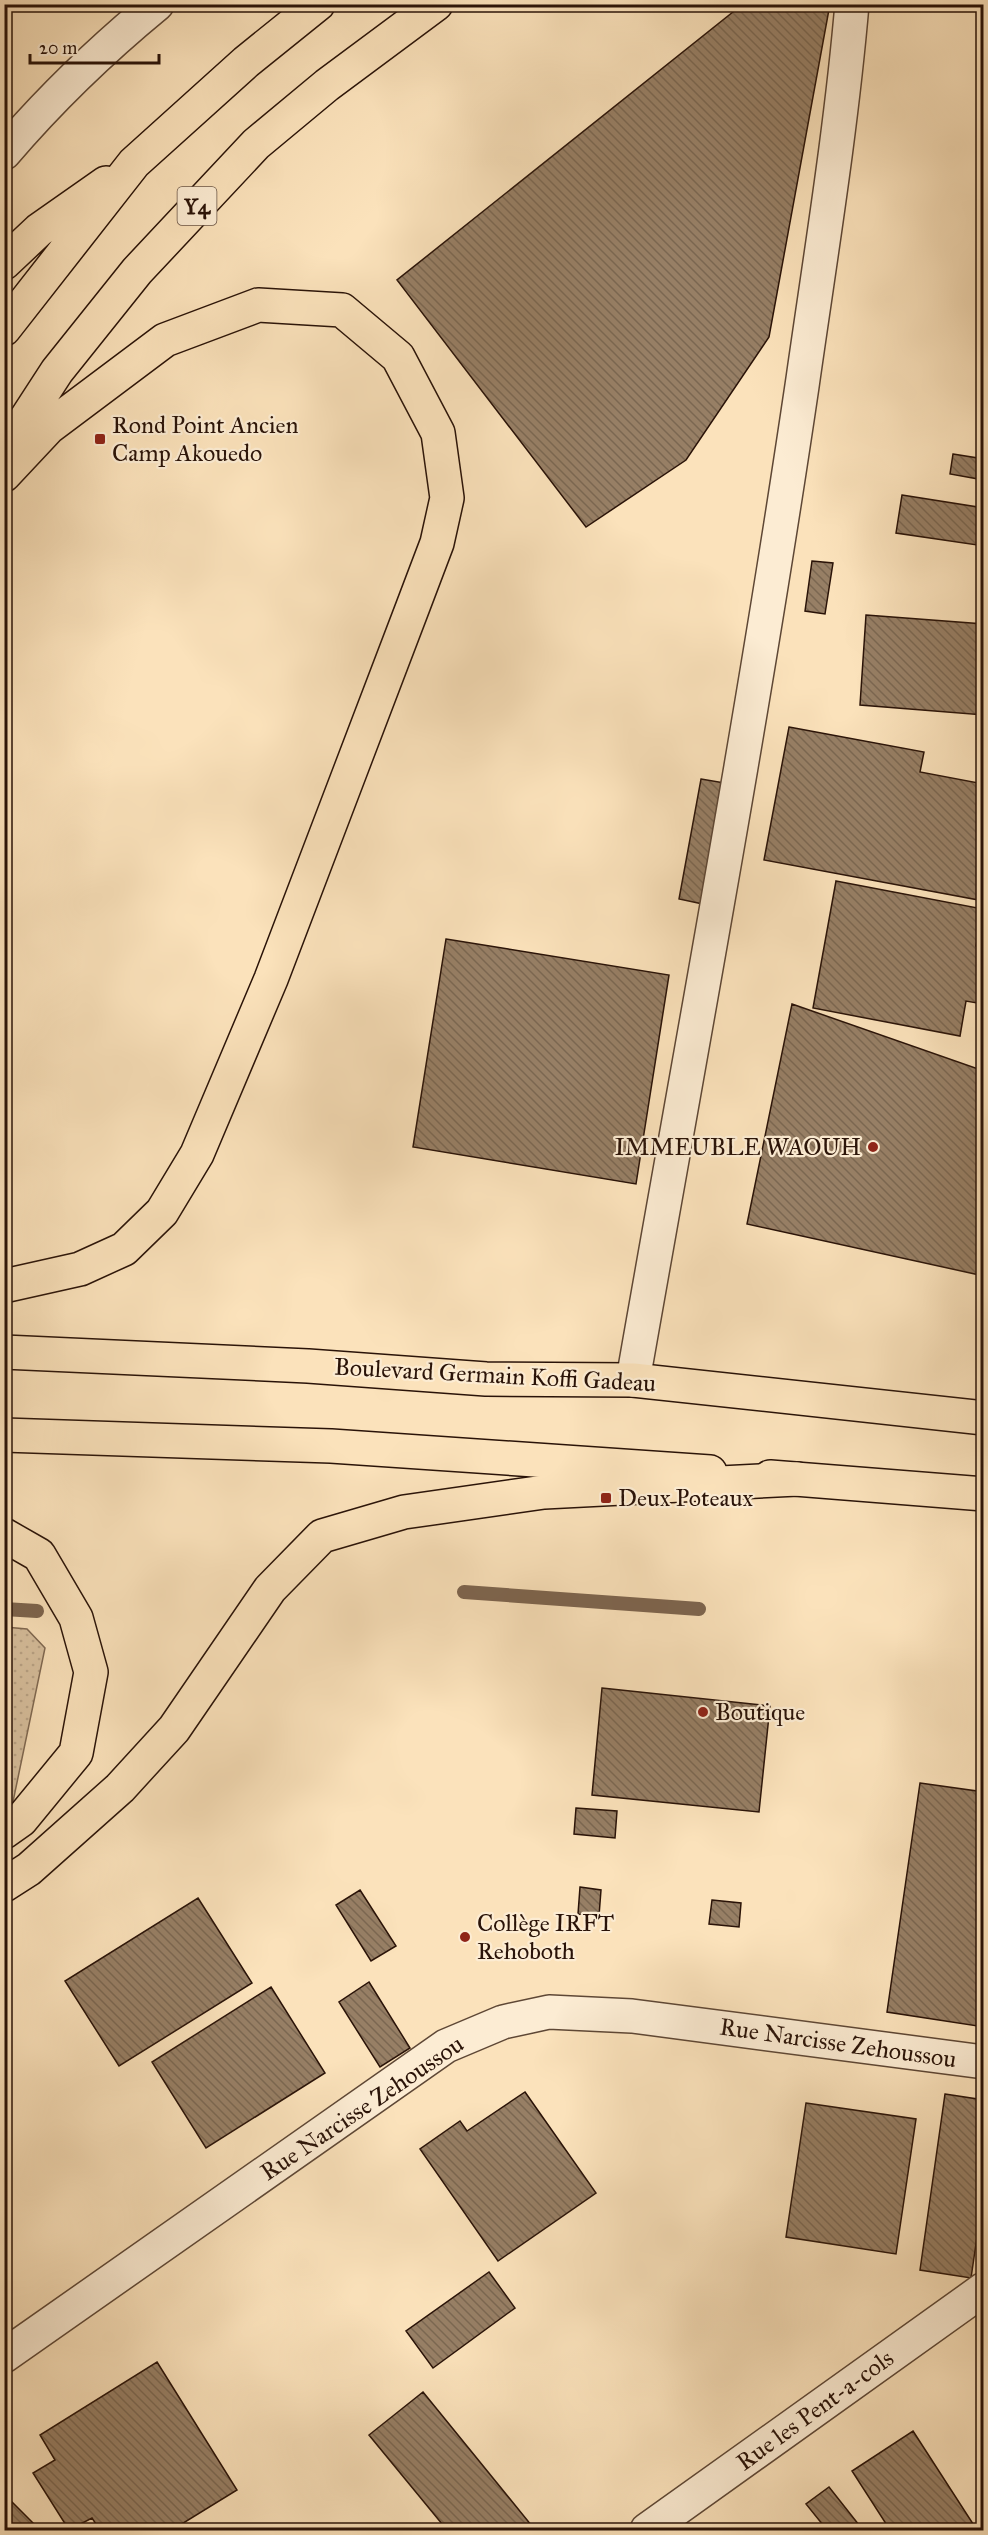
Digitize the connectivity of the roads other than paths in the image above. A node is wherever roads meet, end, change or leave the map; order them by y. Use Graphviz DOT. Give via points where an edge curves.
graph roads {
  1 [pos="157,4"];
  2 [pos="318,4"];
  3 [pos="436,4"];
  4 [pos="852,4"];
  5 [pos="4,153"];
  6 [pos="134,163"];
  7 [pos="4,263"];
  8 [pos="4,329"];
  9 [pos="4,453"];
  10 [pos="4,475"];
  11 [pos="4,1286"];
  12 [pos="4,1352"];
  13 [pos="633,1380"];
  14 [pos="984,1418"];
  15 [pos="4,1435"];
  16 [pos="797,1479"];
  17 [pos="984,1494"];
  18 [pos="4,1535"];
  19 [pos="4,1832"];
  20 [pos="4,1885"];
  21 [pos="984,2062"];
  22 [pos="984,2289"];
  23 [pos="4,2356"];
  24 [pos="647,2530"];
  1 -- 5 [label="street" via="70,81"];
  2 -- 6 [label="main road" via="246,62"];
  3 -- 9 [label="main road, Y4" via="256,144 136,271 57,371"];
  4 -- 13 [label="street" via="844,92 788,475"];
  6 -- 7 [label="main road" via="39,230"];
  6 -- 8 [label="main road"];
  10 -- 11 [label="main road" via="49,427 165,340 258,305 342,310 398,357 438,433 447,498 437,543 387,675 271,979 197,1154 162,1212 124,1249 80,1269"];
  12 -- 13 [label="main road, Boulevard Germain Koffi Gadeau" via="308,1366 486,1379"];
  13 -- 14 [label="main road, Boulevard Germain Koffi Gadeau"];
  15 -- 16 [label="main road" via="331,1446"];
  16 -- 17 [label="main road"];
  16 -- 20 [label="main road" via="543,1492 404,1512 322,1536 270,1589 174,1729 136,1771 29,1869"];
  18 -- 19 [label="main road" via="39,1555 76,1618 91,1672 76,1753 21,1820"];
  21 -- 23 [label="street, Rue Narcisse Zehoussou" via="632,2016 549,2012 503,2022 446,2046"];
  22 -- 24 [label="street, Rue les Pent-a-cols"];
}
